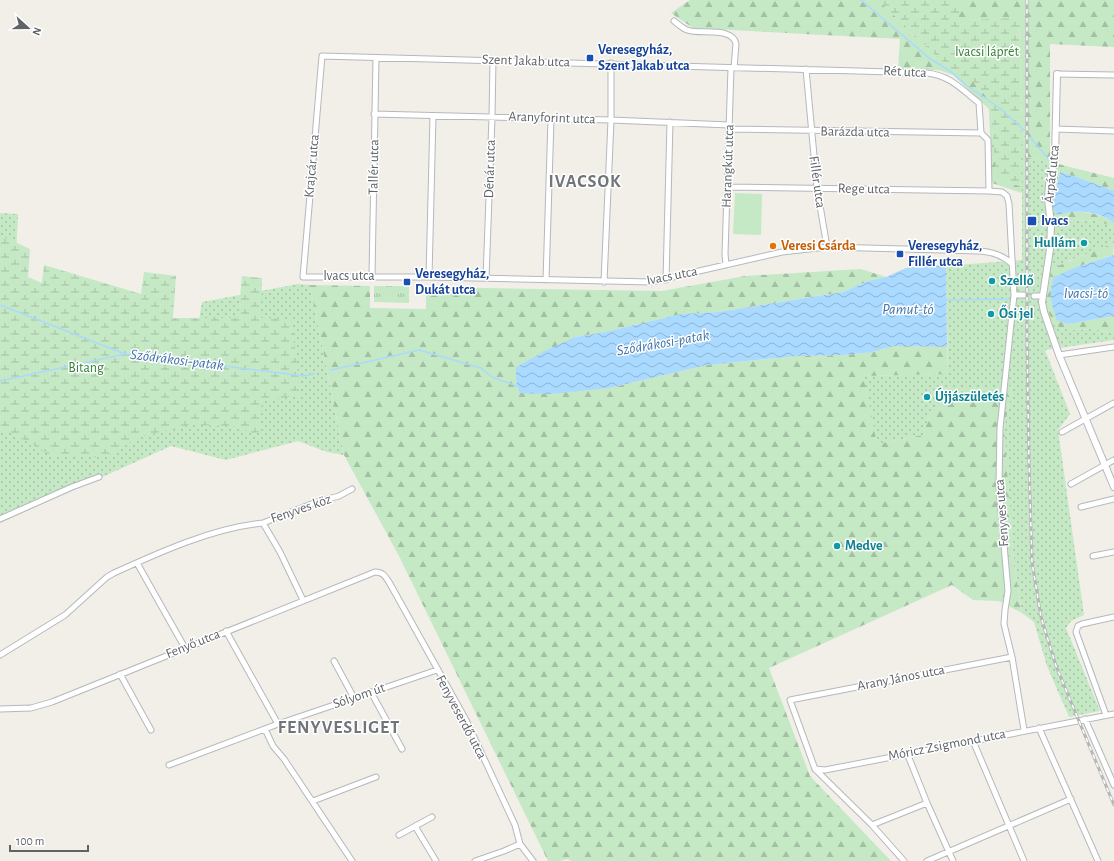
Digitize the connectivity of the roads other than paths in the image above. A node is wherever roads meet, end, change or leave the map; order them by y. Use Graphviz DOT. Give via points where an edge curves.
graph roads {
  1 [pos="674,20"];
  2 [pos="322,56"];
  3 [pos="376,58"];
  4 [pos="493,60"];
  5 [pos="611,64"];
  6 [pos="733,68"];
  7 [pos="806,69"];
  8 [pos="1057,74"];
  9 [pos="1114,75"];
  10 [pos="374,114"];
  11 [pos="433,116"];
  12 [pos="492,116"];
  13 [pos="551,118"];
  14 [pos="610,120"];
  15 [pos="670,122"];
  16 [pos="729,127"];
  17 [pos="1056,130"];
  18 [pos="811,131"];
  19 [pos="1114,131"];
  20 [pos="981,132"];
  21 [pos="727,187"];
  22 [pos="818,188"];
  23 [pos="989,191"];
  24 [pos="1002,192"];
  25 [pos="827,247"];
  26 [pos="726,264"];
  27 [pos="1012,264"];
  28 [pos="372,276"];
  29 [pos="303,277"];
  30 [pos="429,277"];
  31 [pos="486,278"];
  32 [pos="546,280"];
  33 [pos="666,280"];
  34 [pos="604,282"];
  35 [pos="1014,295"];
  36 [pos="1024,295"];
  37 [pos="1034,296"];
  38 [pos="1042,296"];
  39 [pos="1114,347"];
  40 [pos="1059,355"];
  41 [pos="1114,403"];
  42 [pos="1085,420"];
  43 [pos="1062,432"];
  44 [pos="1114,460"];
  45 [pos="1105,465"];
  46 [pos="99,477"];
  47 [pos="1071,484"];
  48 [pos="1114,487"];
  49 [pos="352,489"];
  50 [pos="1114,499"];
  51 [pos="1081,507"];
  52 [pos="0,519"];
  53 [pos="263,523"];
  54 [pos="1114,552"];
  55 [pos="1093,556"];
  56 [pos="137,563"];
  57 [pos="384,574"];
  58 [pos="303,600"];
  59 [pos="1114,617"];
  60 [pos="226,631"];
  61 [pos="185,648"];
  62 [pos="0,655"];
  63 [pos="1012,657"];
  64 [pos="334,661"];
  65 [pos="437,670"];
  66 [pos="120,674"];
  67 [pos="371,692"];
  68 [pos="354,698"];
  69 [pos="0,709"];
  70 [pos="1114,714"];
  71 [pos="1106,715"];
  72 [pos="1085,719"];
  73 [pos="278,724"];
  74 [pos="1039,728"];
  75 [pos="265,729"];
  76 [pos="151,730"];
  77 [pos="1024,730"];
  78 [pos="973,741"];
  79 [pos="402,749"];
  80 [pos="907,753"];
  81 [pos="169,765"];
  82 [pos="815,769"];
  83 [pos="376,777"];
  84 [pos="1114,785"];
  85 [pos="1071,799"];
  86 [pos="313,801"];
  87 [pos="927,803"];
  88 [pos="432,817"];
  89 [pos="872,825"];
  90 [pos="415,826"];
  91 [pos="1008,826"];
  92 [pos="399,835"];
  93 [pos="520,844"];
  94 [pos="949,851"];
  95 [pos="352,861"];
  96 [pos="436,861"];
  97 [pos="475,861"];
  98 [pos="533,861"];
  99 [pos="904,861"];
  100 [pos="927,861"];
  101 [pos="953,861"];
  102 [pos="1024,861"];
  103 [pos="1098,861"];
  1 -- 6 [label="street, Harangkút utca" via="689,31 724,33 734,38 736,44"];
  2 -- 3 [label="street, Szent Jakab utca"];
  2 -- 29 [label="street, Krajcár utca"];
  3 -- 4 [label="street, Szent Jakab utca"];
  3 -- 10 [label="street, Tallér utca"];
  4 -- 5 [label="street, Szent Jakab utca"];
  4 -- 12 [label="street, Dénár utca"];
  5 -- 6 [label="street, Szent Jakab utca"];
  5 -- 14 [label="street"];
  6 -- 7 [label="street, Rét utca"];
  6 -- 16 [label="street, Harangkút utca"];
  7 -- 18 [label="street, Fillér utca"];
  7 -- 20 [label="street, Rét utca" via="939,75 952,81 979,104"];
  8 -- 9 [label="street"];
  8 -- 17 [label="street, Árpád utca"];
  10 -- 11 [label="street, Aranyforint utca"];
  10 -- 28 [label="street, Tallér utca"];
  11 -- 12 [label="street, Aranyforint utca"];
  11 -- 30 [label="street"];
  12 -- 13 [label="street, Aranyforint utca"];
  12 -- 31 [label="street, Dénár utca"];
  13 -- 14 [label="street, Aranyforint utca"];
  13 -- 32 [label="street"];
  14 -- 15 [label="street, Aranyforint utca"];
  14 -- 34 [label="street"];
  15 -- 16 [label="street, Aranyforint utca"];
  15 -- 33 [label="street"];
  16 -- 18 [label="street, Barázda utca"];
  16 -- 21 [label="street, Harangkút utca"];
  17 -- 19 [label="street"];
  17 -- 38 [label="street, Árpád utca" via="1055,165 1048,199 1050,249"];
  18 -- 20 [label="street, Barázda utca"];
  18 -- 22 [label="street, Fillér utca"];
  20 -- 23 [label="street, Rét utca" via="988,140"];
  21 -- 22 [label="street, Rege utca"];
  21 -- 26 [label="street, Harangkút utca"];
  22 -- 23 [label="street, Rege utca"];
  22 -- 25 [label="street, Fillér utca"];
  23 -- 24 [label="street, Rege utca"];
  24 -- 27 [label="street, Fenyves utca" via="1007,196 1009,204"];
  25 -- 26 [label="street, Ivacs utca" via="782,252"];
  25 -- 27 [label="street, Ivacs utca" via="980,251 996,254"];
  26 -- 33 [label="street, Ivacs utca"];
  27 -- 35 [label="street, Fenyves utca"];
  28 -- 29 [label="street, Ivacs utca"];
  28 -- 30 [label="street, Ivacs utca"];
  30 -- 31 [label="street, Ivacs utca"];
  31 -- 32 [label="street, Ivacs utca"];
  32 -- 34 [label="street, Ivacs utca"];
  33 -- 34 [label="street, Ivacs utca"];
  35 -- 36 [label="street"];
  35 -- 63 [label="street, Fenyves utca" via="1000,428 999,487 1008,579 1004,624"];
  37 -- 38 [label="street"];
  38 -- 40 [label="street, Árpád utca" via="1044,312"];
  39 -- 40 [label="street"];
  40 -- 42 [label="street, Árpád utca"];
  41 -- 42 [label="street"];
  42 -- 43 [label="street"];
  42 -- 45 [label="street, Árpád utca"];
  44 -- 45 [label="street"];
  45 -- 47 [label="street"];
  45 -- 48 [label="street, Árpád utca"];
  46 -- 52 [label="street"];
  49 -- 53 [label="street, Fenyves köz"];
  50 -- 51 [label="street"];
  53 -- 56 [label="street" via="205,536"];
  53 -- 58 [label="street, Fenyves köz"];
  54 -- 55 [label="street"];
  56 -- 61 [label="street"];
  56 -- 62 [label="street" via="107,577 65,614"];
  57 -- 58 [label="street, Fenyő utca" via="375,572"];
  57 -- 65 [label="street, Fenyveserdő utca"];
  58 -- 60 [label="street, Fenyő utca"];
  59 -- 71 [label="street" via="1082,624 1076,632"];
  60 -- 61 [label="street, Fenyő utca"];
  60 -- 73 [label="street"];
  61 -- 66 [label="street, Fenyő utca"];
  63 -- 77 [label="street, Fenyves utca"];
  63 -- 82 [label="street, Arany János utca" via="790,700"];
  64 -- 68 [label="street"];
  65 -- 67 [label="street, Sólyom út"];
  65 -- 93 [label="street, Fenyveserdő utca" via="466,720 515,825"];
  66 -- 69 [label="street, Fenyő utca" via="44,705"];
  66 -- 76 [label="street"];
  67 -- 68 [label="street, Sólyom út"];
  67 -- 79 [label="street"];
  68 -- 73 [label="street, Sólyom út"];
  70 -- 71 [label="street, Móricz Zsigmond utca"];
  71 -- 72 [label="street, Móricz Zsigmond utca"];
  72 -- 74 [label="street, Móricz Zsigmond utca"];
  72 -- 84 [label="street"];
  73 -- 75 [label="street, Sólyom út"];
  74 -- 77 [label="street, Móricz Zsigmond utca"];
  74 -- 85 [label="street"];
  75 -- 81 [label="street, Sólyom út"];
  75 -- 86 [label="street" via="273,746"];
  77 -- 78 [label="street, Móricz Zsigmond utca"];
  78 -- 80 [label="street, Móricz Zsigmond utca"];
  78 -- 91 [label="street"];
  80 -- 82 [label="street, Móricz Zsigmond utca" via="825,770"];
  80 -- 87 [label="street"];
  82 -- 89 [label="street"];
  83 -- 86 [label="street"];
  85 -- 91 [label="street"];
  85 -- 103 [label="street"];
  86 -- 95 [label="street"];
  87 -- 89 [label="street"];
  87 -- 94 [label="street"];
  88 -- 90 [label="street"];
  89 -- 99 [label="street"];
  90 -- 92 [label="street"];
  90 -- 96 [label="street"];
  91 -- 94 [label="street"];
  91 -- 102 [label="street"];
  93 -- 97 [label="street"];
  93 -- 98 [label="street, Fenyveserdő utca"];
  94 -- 100 [label="street"];
  94 -- 101 [label="street"];
}
